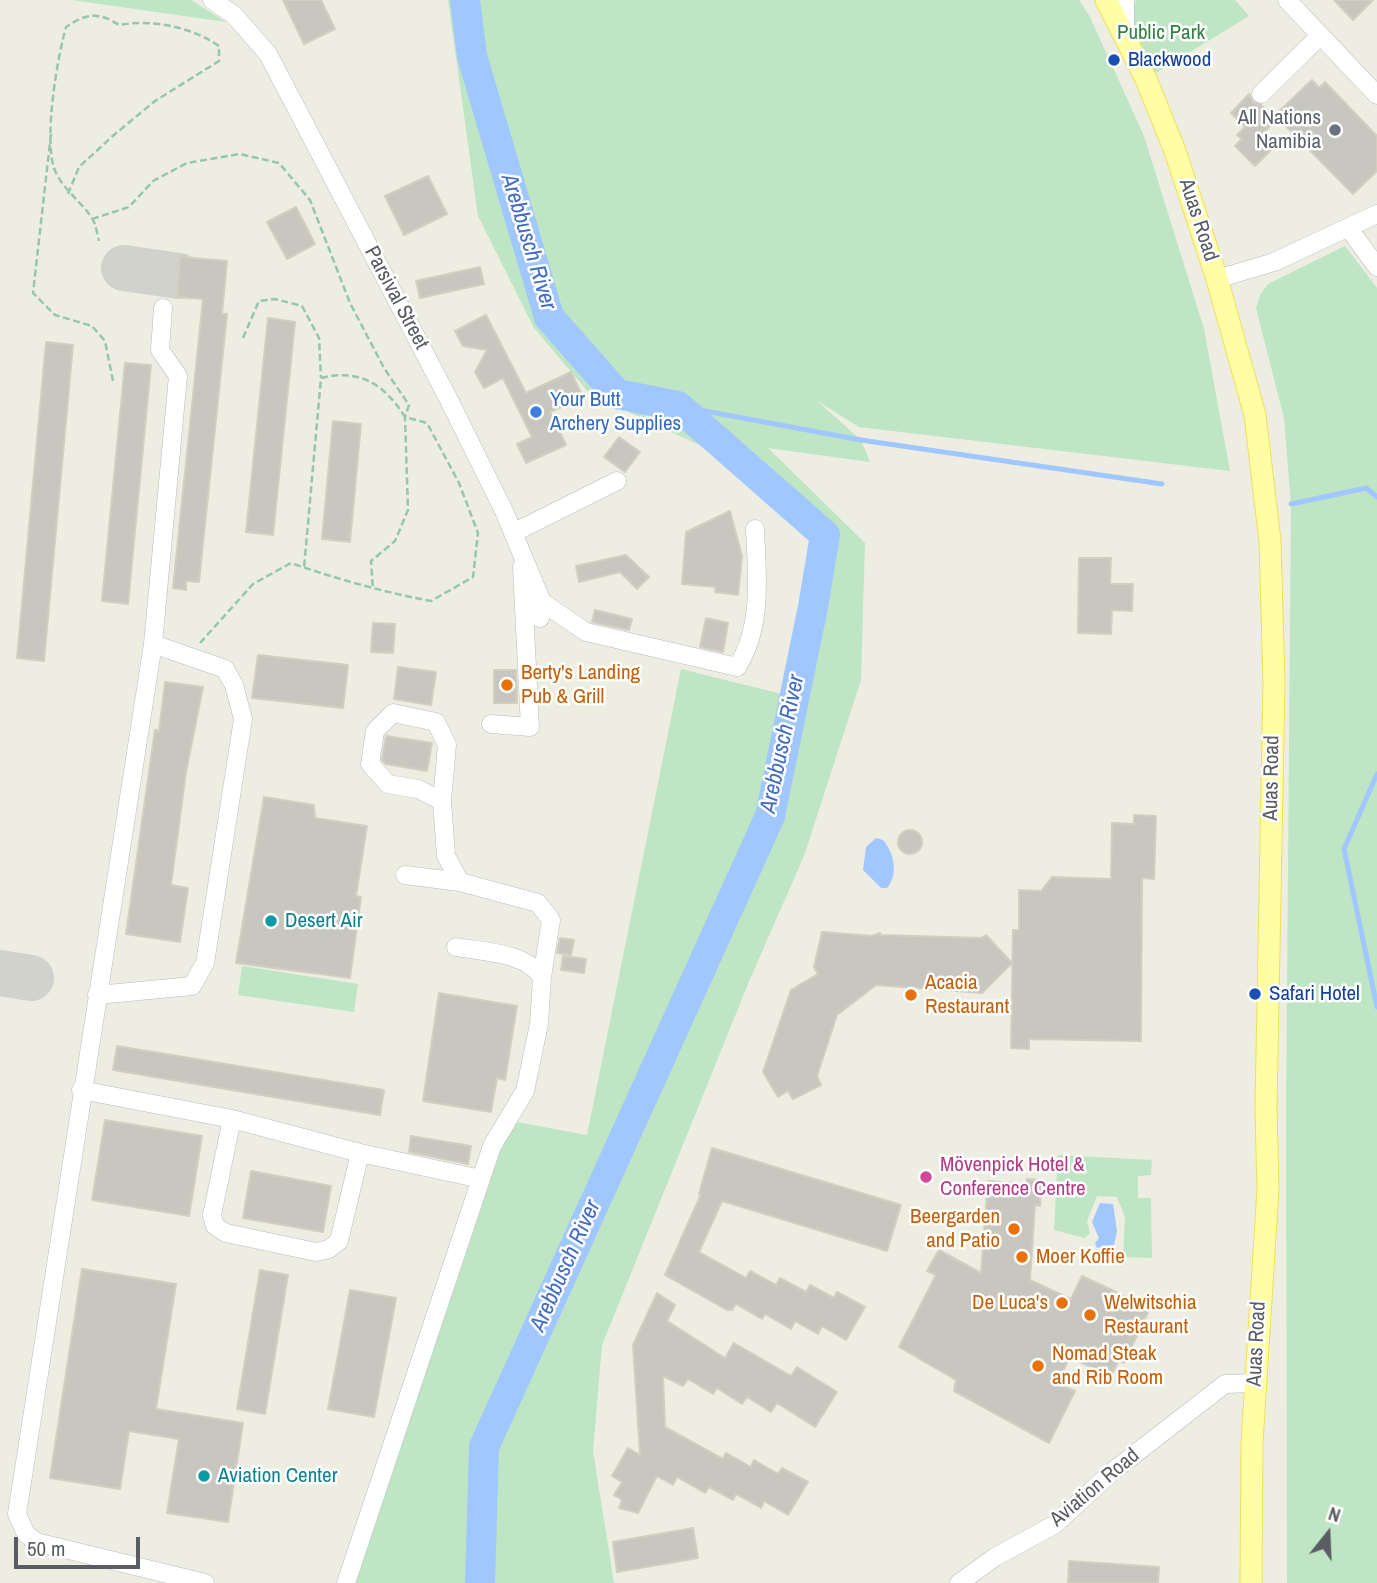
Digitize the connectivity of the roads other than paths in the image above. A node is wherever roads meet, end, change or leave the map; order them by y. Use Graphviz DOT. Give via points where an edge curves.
graph roads {
  1 [pos="212,0"];
  2 [pos="1106,0"];
  3 [pos="1125,0"];
  4 [pos="1287,0"];
  5 [pos="1125,36"];
  6 [pos="1320,36"];
  7 [pos="1261,94"];
  8 [pos="1377,95"];
  9 [pos="1377,214"];
  10 [pos="1349,229"];
  11 [pos="1377,267"];
  12 [pos="1217,279"];
  13 [pos="163,308"];
  14 [pos="617,481"];
  15 [pos="755,529"];
  16 [pos="513,533"];
  17 [pos="521,554"];
  18 [pos="153,644"];
  19 [pos="491,724"];
  20 [pos="442,801"];
  21 [pos="405,875"];
  22 [pos="460,882"];
  23 [pos="456,947"];
  24 [pos="542,977"];
  25 [pos="96,995"];
  26 [pos="80,1090"];
  27 [pos="232,1119"];
  28 [pos="360,1153"];
  29 [pos="481,1179"];
  30 [pos="1254,1383"];
  31 [pos="205,1583"];
  32 [pos="346,1583"];
  33 [pos="959,1583"];
  34 [pos="1251,1583"];
  1 -- 16 [label="street, Parsival Street" via="234,15 268,54 448,398"];
  2 -- 5 [label="main road, Auas Road"];
  3 -- 5 [label="street"];
  4 -- 6 [label="street"];
  5 -- 12 [label="main road, Auas Road" via="1175,151"];
  6 -- 7 [label="street"];
  6 -- 8 [label="street"];
  9 -- 10 [label="street"];
  10 -- 11 [label="street"];
  10 -- 12 [label="street" via="1274,262"];
  12 -- 30 [label="main road, Auas Road" via="1255,415 1270,541 1274,683 1268,1190"];
  13 -- 18 [label="street" via="160,350 178,376"];
  14 -- 16 [label="street"];
  15 -- 17 [label="street, Parsival Street" via="757,589 750,647 737,667 586,632 541,610"];
  16 -- 17 [label="street, Parsival Street"];
  17 -- 19 [label="street" via="530,727"];
  18 -- 25 [label="street"];
  18 -- 25 [label="street" via="225,669 243,719 205,963 192,986"];
  20 -- 20 [label="street" via="447,745 436,722 393,713 375,731 370,764 388,784 418,789"];
  20 -- 22 [label="street" via="446,856"];
  21 -- 22 [label="street"];
  22 -- 24 [label="street" via="538,903 551,920"];
  23 -- 24 [label="street" via="514,958 535,966"];
  24 -- 29 [label="street" via="539,1024 525,1091 492,1146"];
  25 -- 26 [label="street"];
  26 -- 27 [label="street"];
  26 -- 31 [label="street" via="17,1514 26,1534 36,1542"];
  27 -- 28 [label="street"];
  27 -- 28 [label="street" via="212,1215 215,1226 226,1233 316,1252 329,1249 339,1241"];
  28 -- 29 [label="street"];
  29 -- 32 [label="street"];
  30 -- 33 [label="street, Aviation Road" via="1225,1384 1113,1471 1054,1525"];
  30 -- 34 [label="main road, Auas Road"];
}
